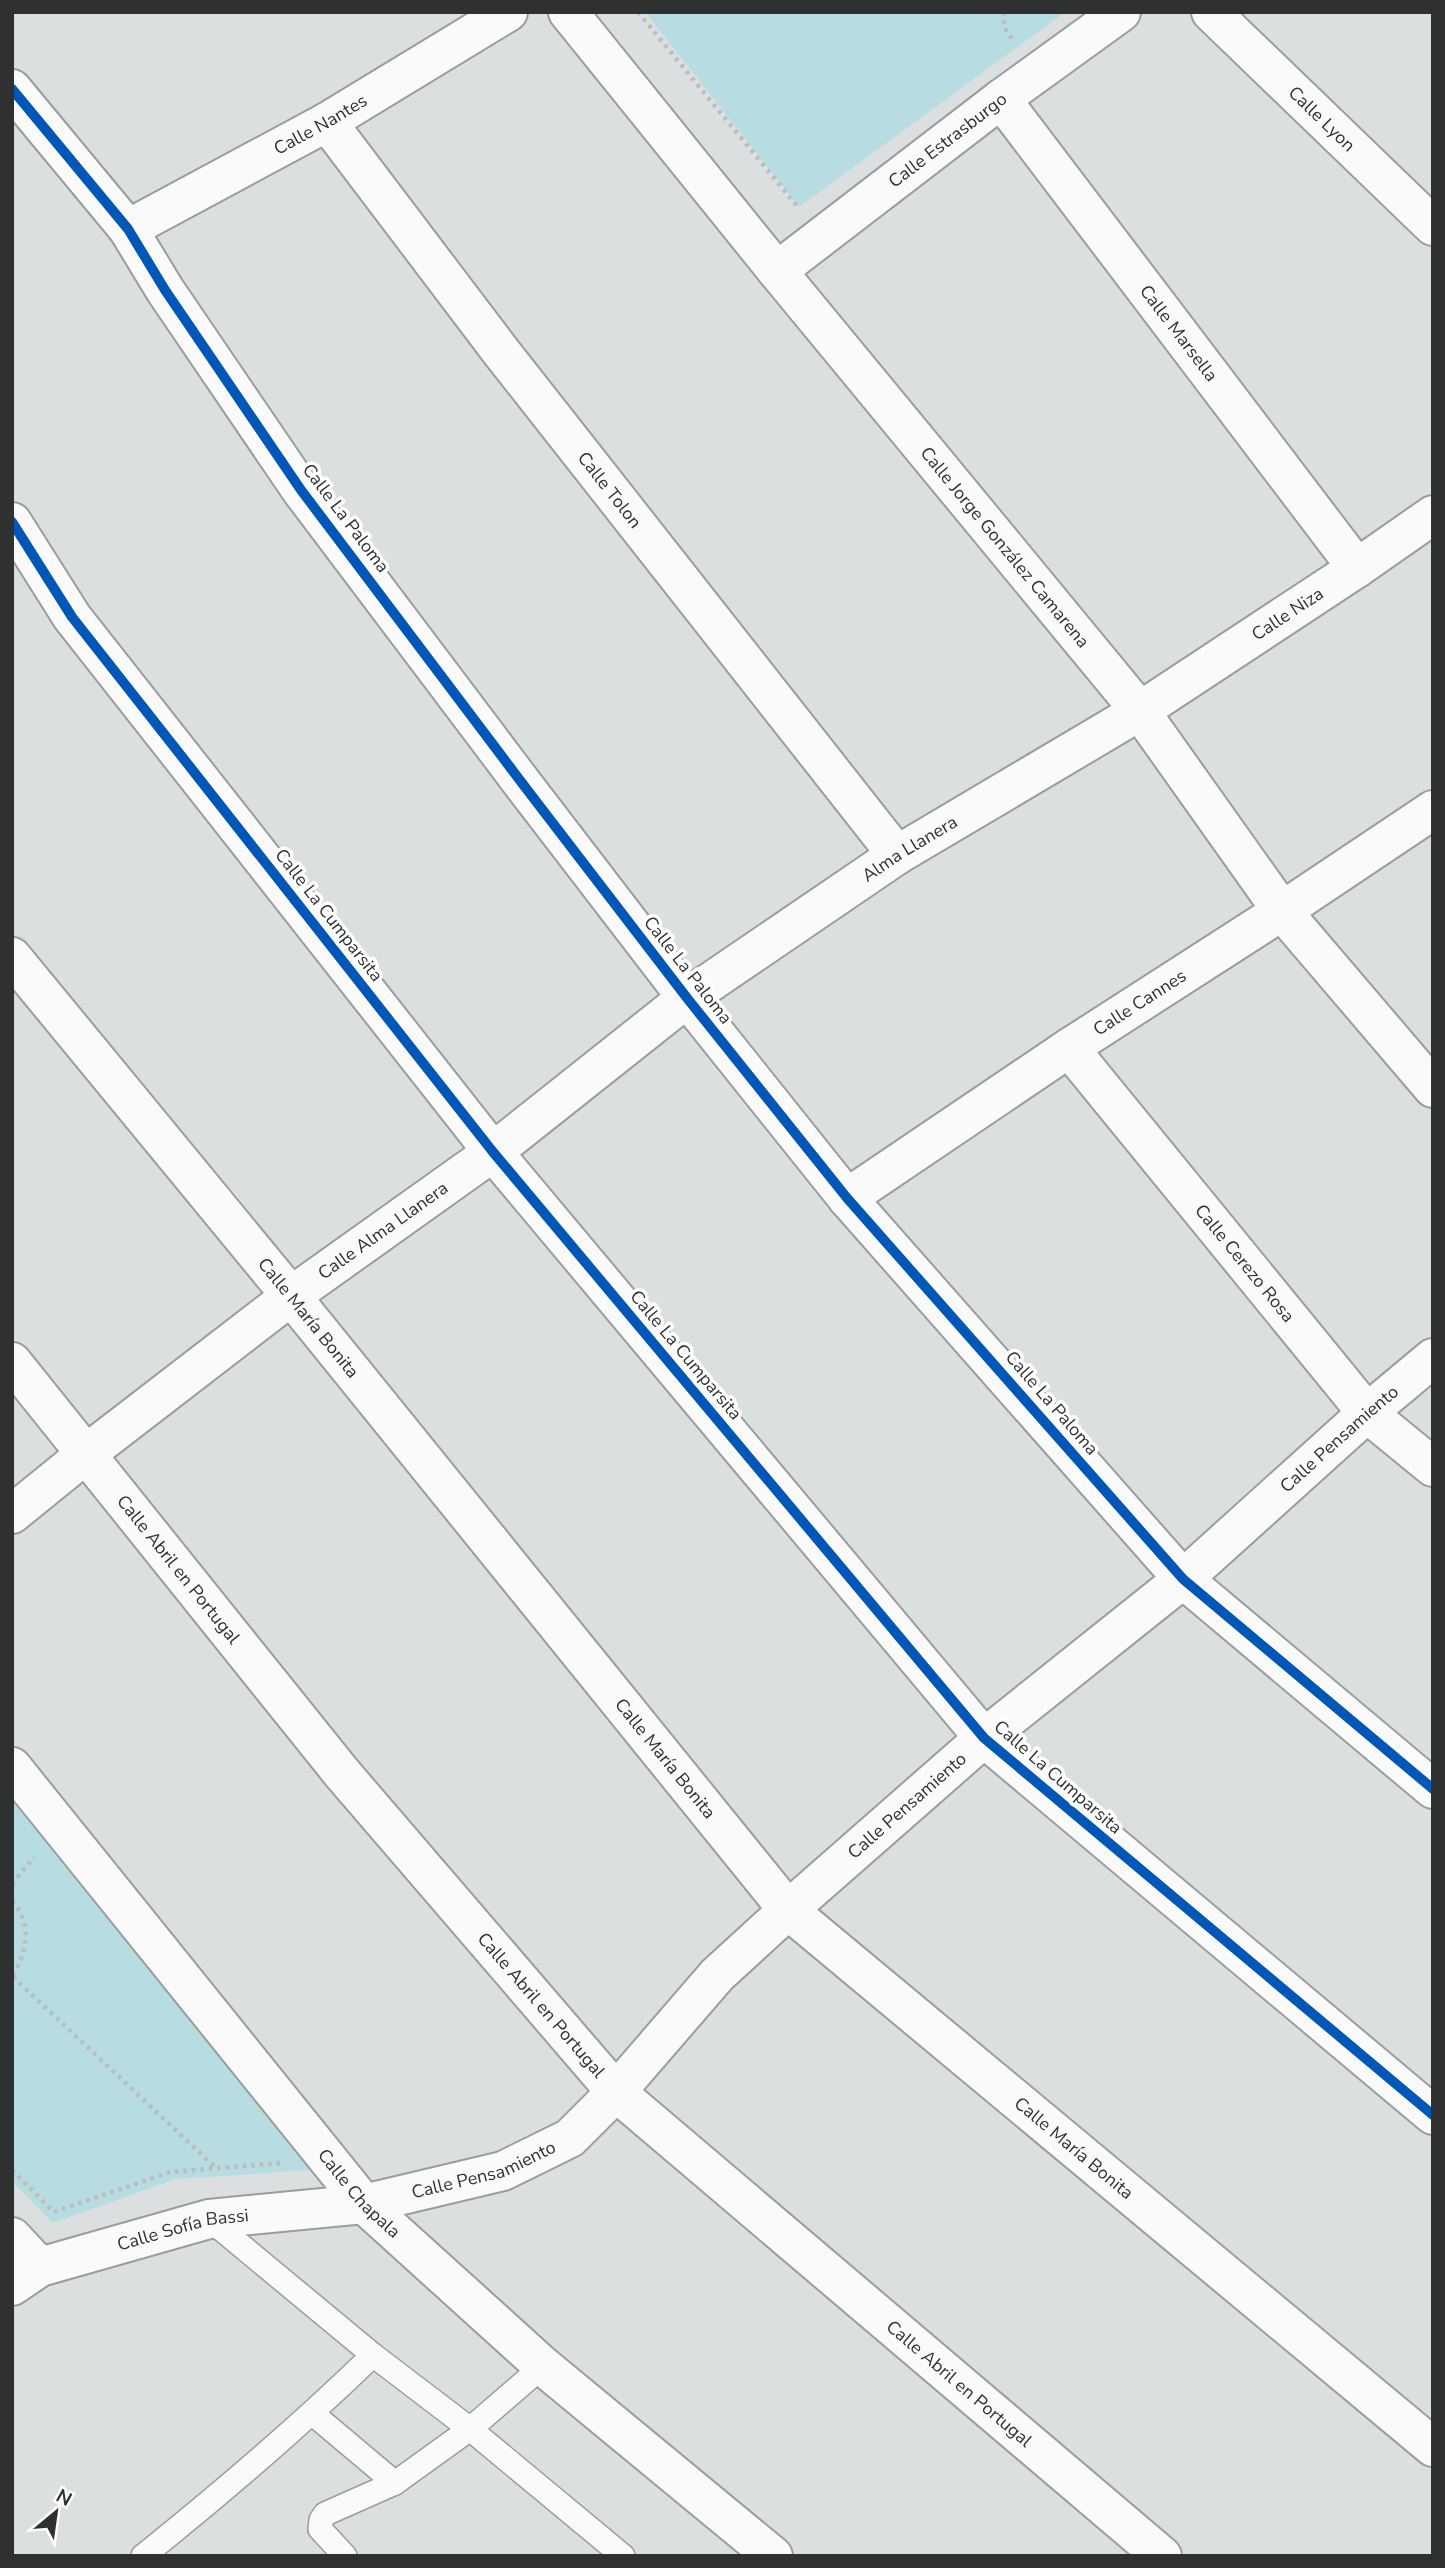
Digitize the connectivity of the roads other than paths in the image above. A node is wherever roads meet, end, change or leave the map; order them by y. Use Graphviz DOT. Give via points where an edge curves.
graph roads {
  1 [pos="508,12"];
  2 [pos="568,12"];
  3 [pos="1121,12"];
  4 [pos="1211,12"];
  5 [pos="12,89"];
  6 [pos="1001,99"];
  7 [pos="327,122"];
  8 [pos="1433,226"];
  9 [pos="128,229"];
  10 [pos="777,271"];
  11 [pos="1433,515"];
  12 [pos="12,522"];
  13 [pos="1357,568"];
  14 [pos="1140,711"];
  15 [pos="1433,810"];
  16 [pos="897,855"];
  17 [pos="1282,911"];
  18 [pos="12,957"];
  19 [pos="687,998"];
  20 [pos="1069,1048"];
  21 [pos="1433,1088"];
  22 [pos="493,1152"];
  23 [pos="847,1198"];
  24 [pos="291,1296"];
  25 [pos="1433,1358"];
  26 [pos="12,1362"];
  27 [pos="1367,1413"];
  28 [pos="86,1454"];
  29 [pos="1433,1467"];
  30 [pos="12,1514"];
  31 [pos="1183,1579"];
  32 [pos="984,1738"];
  33 [pos="12,1767"];
  34 [pos="1433,1789"];
  35 [pos="788,1910"];
  36 [pos="616,2092"];
  37 [pos="1433,2115"];
  38 [pos="364,2204"];
  39 [pos="209,2219"];
  40 [pos="12,2237"];
  41 [pos="26,2276"];
  42 [pos="373,2355"];
  43 [pos="543,2366"];
  44 [pos="313,2414"];
  45 [pos="470,2429"];
  46 [pos="1433,2446"];
  47 [pos="395,2483"];
  48 [pos="143,2556"];
  49 [pos="345,2556"];
  50 [pos="623,2556"];
  51 [pos="773,2556"];
  52 [pos="1162,2556"];
  1 -- 7 [label="street, Calle Nantes"];
  2 -- 10 [label="street, Calle Jorge González Camarena"];
  3 -- 6 [label="street, Calle Estrasburgo"];
  4 -- 8 [label="street, Calle Lyon"];
  5 -- 9 [label="street, Calle La Paloma"];
  6 -- 10 [label="street, Calle Estrasburgo"];
  6 -- 13 [label="street, Calle Marsella"];
  7 -- 9 [label="street, Calle Nantes"];
  7 -- 16 [label="street, Calle Tolon" via="502,353"];
  9 -- 19 [label="street, Calle La Paloma" via="301,490"];
  10 -- 14 [label="street, Calle Jorge González Camarena"];
  11 -- 13 [label="street, Calle Niza"];
  12 -- 22 [label="street, Calle La Cumparsita" via="88,638"];
  13 -- 14 [label="street, Calle Niza"];
  14 -- 16 [label="street, Alma Llanera"];
  14 -- 17 [label="street, Calle Jorge González Camarena"];
  15 -- 17 [label="street, Calle Cannes"];
  16 -- 19 [label="street, Alma Llanera"];
  17 -- 20 [label="street, Calle Cannes"];
  17 -- 21 [label="street, Calle Jorge González Camarena"];
  18 -- 24 [label="street, Calle María Bonita"];
  19 -- 22 [label="street, Calle Alma Llanera"];
  19 -- 23 [label="street, Calle La Paloma"];
  20 -- 23 [label="street, Calle Cannes"];
  20 -- 27 [label="street, Calle Cerezo Rosa"];
  22 -- 24 [label="street, Calle Alma Llanera"];
  22 -- 32 [label="street, Calle La Cumparsita"];
  23 -- 31 [label="street, Calle La Paloma"];
  24 -- 28 [label="street, Calle Alma Llanera"];
  24 -- 35 [label="street, Calle María Bonita"];
  25 -- 27 [label="street, Calle Pensamiento"];
  26 -- 28 [label="street, Calle Abril en Portugal"];
  27 -- 29 [label="street, Calle Cerezo Rosa"];
  27 -- 31 [label="street, Calle Pensamiento"];
  28 -- 30 [label="street, Calle Alma Llanera"];
  28 -- 36 [label="street, Calle Abril en Portugal" via="341,1772"];
  31 -- 32 [label="street, Calle Pensamiento"];
  31 -- 34 [label="street, Calle La Paloma"];
  32 -- 35 [label="street, Calle Pensamiento"];
  32 -- 37 [label="street, Calle La Cumparsita"];
  33 -- 38 [label="street, Calle Chapala"];
  35 -- 36 [label="street, Calle Pensamiento" via="717,1975"];
  35 -- 46 [label="street, Calle María Bonita"];
  36 -- 38 [label="street, Calle Pensamiento" via="570,2138 503,2171"];
  36 -- 52 [label="street, Calle Abril en Portugal"];
  38 -- 39 [label="street, Calle Sofía Bassi"];
  38 -- 43 [label="street, Calle Chapala"];
  39 -- 41 [label="street, Calle Sofía Bassi"];
  39 -- 42 [label="lane"];
  40 -- 41 [label="street"];
  42 -- 44 [label="lane"];
  42 -- 45 [label="lane"];
  43 -- 45 [label="lane"];
  43 -- 51 [label="street, Calle Chapala"];
  44 -- 47 [label="lane"];
  44 -- 48 [label="lane"];
  45 -- 47 [label="lane"];
  45 -- 50 [label="lane"];
  47 -- 49 [label="lane" via="325,2514 320,2529"];
}
